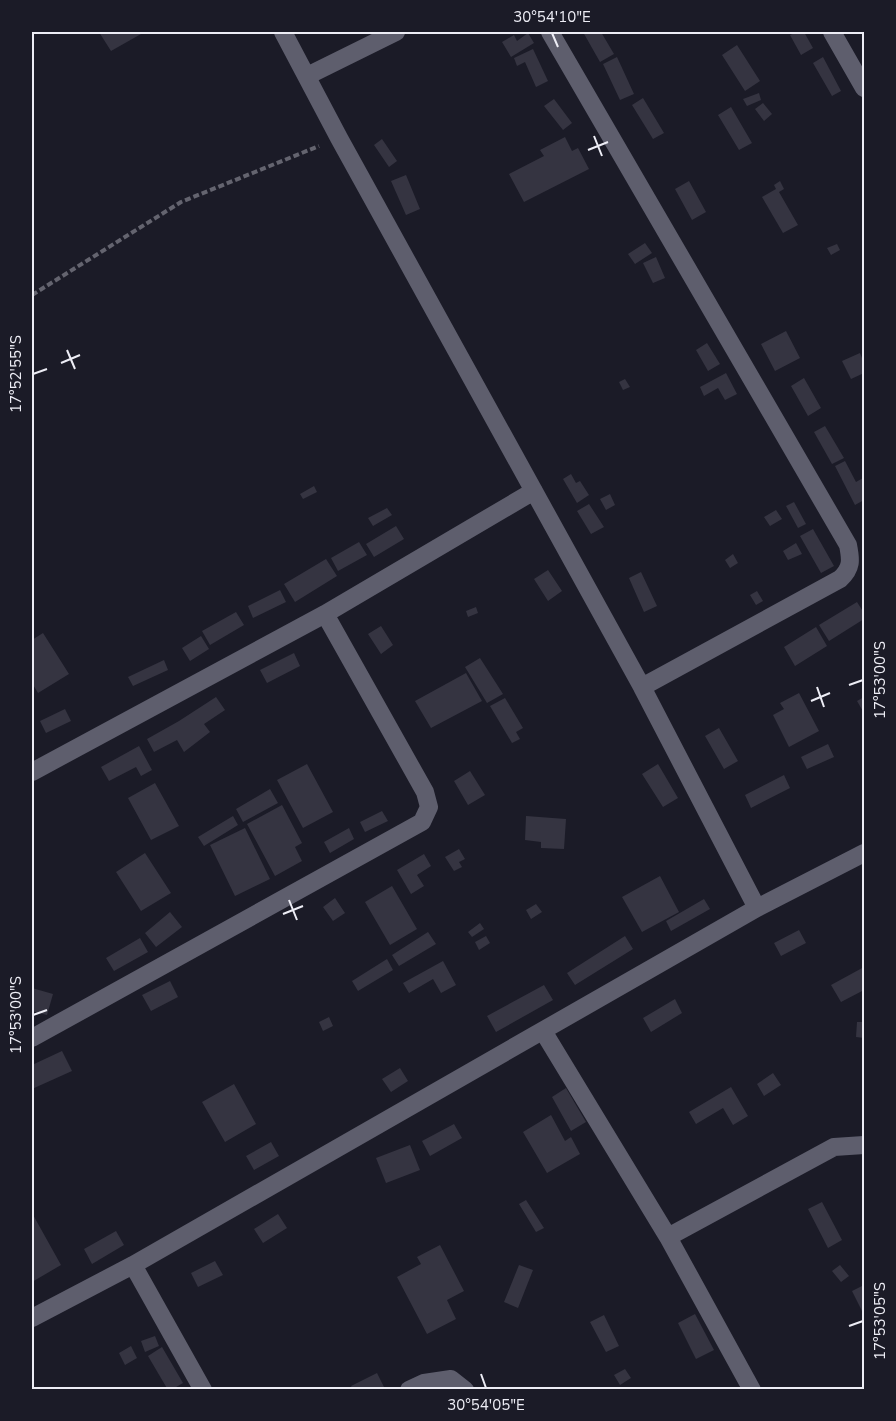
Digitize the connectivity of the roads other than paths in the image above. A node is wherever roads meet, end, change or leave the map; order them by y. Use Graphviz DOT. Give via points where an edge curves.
graph roads {
  1 [pos="284,32"];
  2 [pos="396,32"];
  3 [pos="550,32"];
  4 [pos="832,32"];
  5 [pos="307,76"];
  6 [pos="864,88"];
  7 [pos="534,491"];
  8 [pos="325,614"];
  9 [pos="642,687"];
  10 [pos="32,772"];
  11 [pos="864,853"];
  12 [pos="757,908"];
  13 [pos="543,1031"];
  14 [pos="32,1038"];
  15 [pos="864,1144"];
  16 [pos="668,1237"];
  17 [pos="134,1265"];
  18 [pos="32,1318"];
  19 [pos="203,1389"];
  20 [pos="409,1389"];
  21 [pos="465,1389"];
  22 [pos="752,1389"];
  1 -- 5 [label="street"];
  2 -- 5 [label="street"];
  3 -- 9 [label="street" via="848,545 851,560 849,570 840,579"];
  4 -- 6 [label="street"];
  5 -- 7 [label="street"];
  7 -- 8 [label="street"];
  7 -- 9 [label="street"];
  8 -- 10 [label="street"];
  8 -- 14 [label="street" via="425,792 429,807 422,822"];
  9 -- 12 [label="street"];
  11 -- 12 [label="street"];
  12 -- 13 [label="street"];
  13 -- 16 [label="street"];
  13 -- 17 [label="street"];
  15 -- 16 [label="street" via="834,1147"];
  16 -- 22 [label="street"];
  17 -- 18 [label="street"];
  17 -- 19 [label="street"];
  20 -- 21 [label="street" via="451,1379"];
}
